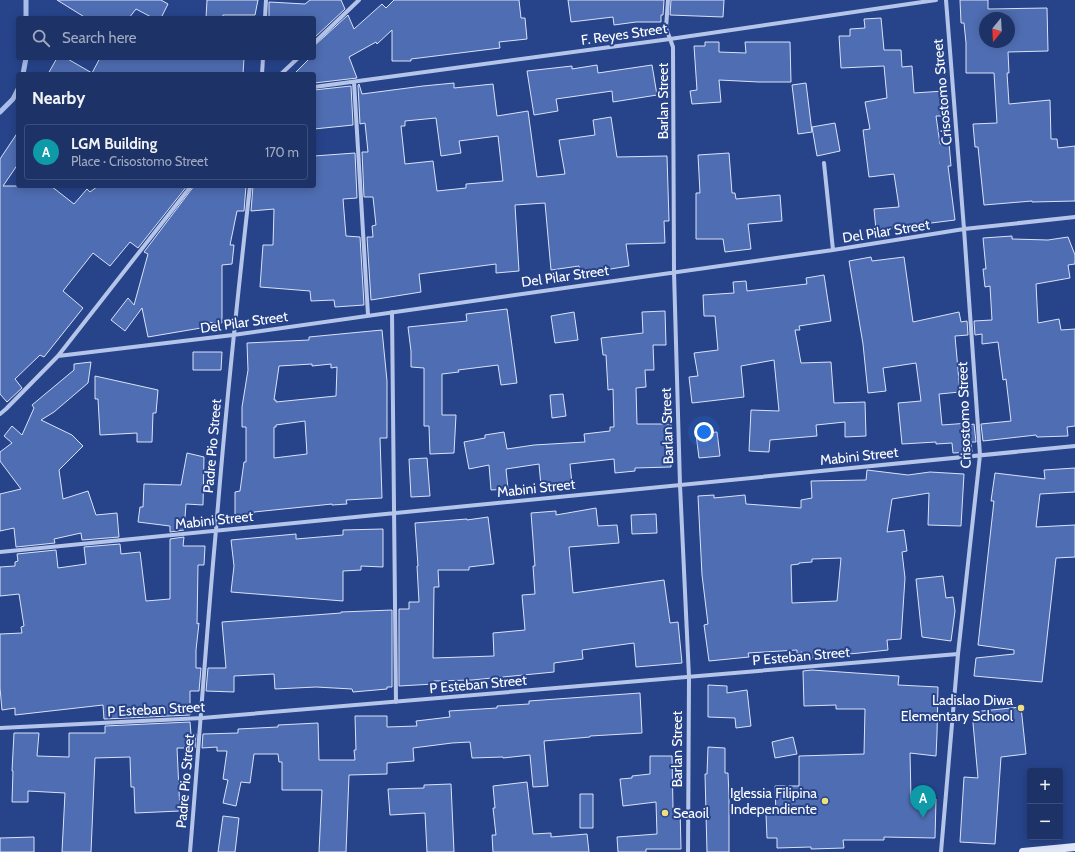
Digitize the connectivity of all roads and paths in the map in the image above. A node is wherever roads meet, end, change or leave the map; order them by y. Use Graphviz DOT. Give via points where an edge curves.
graph roads {
  1 [pos="266,0"];
  2 [pos="359,0"];
  3 [pos="668,0"];
  4 [pos="936,0"];
  5 [pos="946,0"];
  6 [pos="265,16"];
  7 [pos="670,39"];
  8 [pos="316,41"];
  9 [pos="263,60"];
  10 [pos="296,60"];
  11 [pos="262,72"];
  12 [pos="283,72"];
  13 [pos="354,82"];
  14 [pos="316,87"];
  15 [pos="824,163"];
  16 [pos="189,188"];
  17 [pos="250,188"];
  18 [pos="1075,217"];
  19 [pos="964,229"];
  20 [pos="833,250"];
  21 [pos="674,272"];
  22 [pos="392,312"];
  23 [pos="368,316"];
  24 [pos="233,335"];
  25 [pos="58,356"];
  26 [pos="0,414"];
  27 [pos="1075,446"];
  28 [pos="980,455"];
  29 [pos="680,485"];
  30 [pos="394,513"];
  31 [pos="216,532"];
  32 [pos="0,552"];
  33 [pos="958,654"];
  34 [pos="689,677"];
  35 [pos="396,702"];
  36 [pos="202,718"];
  37 [pos="0,728"];
  38 [pos="1075,848"];
  39 [pos="190,852"];
  40 [pos="688,852"];
  41 [pos="940,852"];
  42 [pos="1023,852"];
  1 -- 6 [label="street"];
  2 -- 8 [label="street"];
  3 -- 7 [label="street, Barlan Street" via="666,28"];
  4 -- 7 [label="street, F. Reyes Street"];
  5 -- 19 [label="street, Crisostomo Street"];
  7 -- 13 [label="street, F. Reyes Street"];
  7 -- 21 [label="street, Barlan Street" via="673,47"];
  9 -- 11 [label="street"];
  10 -- 12 [label="street"];
  13 -- 14 [label="street, F. Reyes Street"];
  13 -- 23 [label="street"];
  15 -- 20 [label="street"];
  16 -- 25 [label="street"];
  17 -- 24 [label="street, Padre Pio Street"];
  18 -- 19 [label="street, Del Pilar Street"];
  19 -- 20 [label="street, Del Pilar Street"];
  19 -- 28 [label="street, Crisostomo Street"];
  20 -- 21 [label="street, Del Pilar Street"];
  21 -- 22 [label="street, Del Pilar Street"];
  21 -- 29 [label="street, Barlan Street"];
  22 -- 23 [label="street, Del Pilar Street"];
  22 -- 30 [label="street"];
  23 -- 24 [label="street, Del Pilar Street"];
  24 -- 25 [label="street, Del Pilar Street"];
  24 -- 31 [label="street, Padre Pio Street"];
  25 -- 26 [label="street"];
  27 -- 28 [label="street, Mabini Street"];
  28 -- 29 [label="street, Mabini Street"];
  28 -- 33 [label="street, Crisostomo Street"];
  29 -- 30 [label="street, Mabini Street"];
  29 -- 34 [label="street, Barlan Street"];
  30 -- 31 [label="street, Mabini Street"];
  30 -- 35 [label="street"];
  31 -- 32 [label="street, Mabini Street"];
  31 -- 36 [label="street, Padre Pio Street"];
  33 -- 34 [label="street, P Esteban Street"];
  33 -- 41 [label="street, Crisostomo Street"];
  34 -- 35 [label="street, P Esteban Street"];
  34 -- 40 [label="street, Barlan Street"];
  35 -- 36 [label="street, P Esteban Street"];
  36 -- 37 [label="street, P Esteban Street"];
  36 -- 39 [label="street, Padre Pio Street"];
  38 -- 42 [label="main road"];
}
